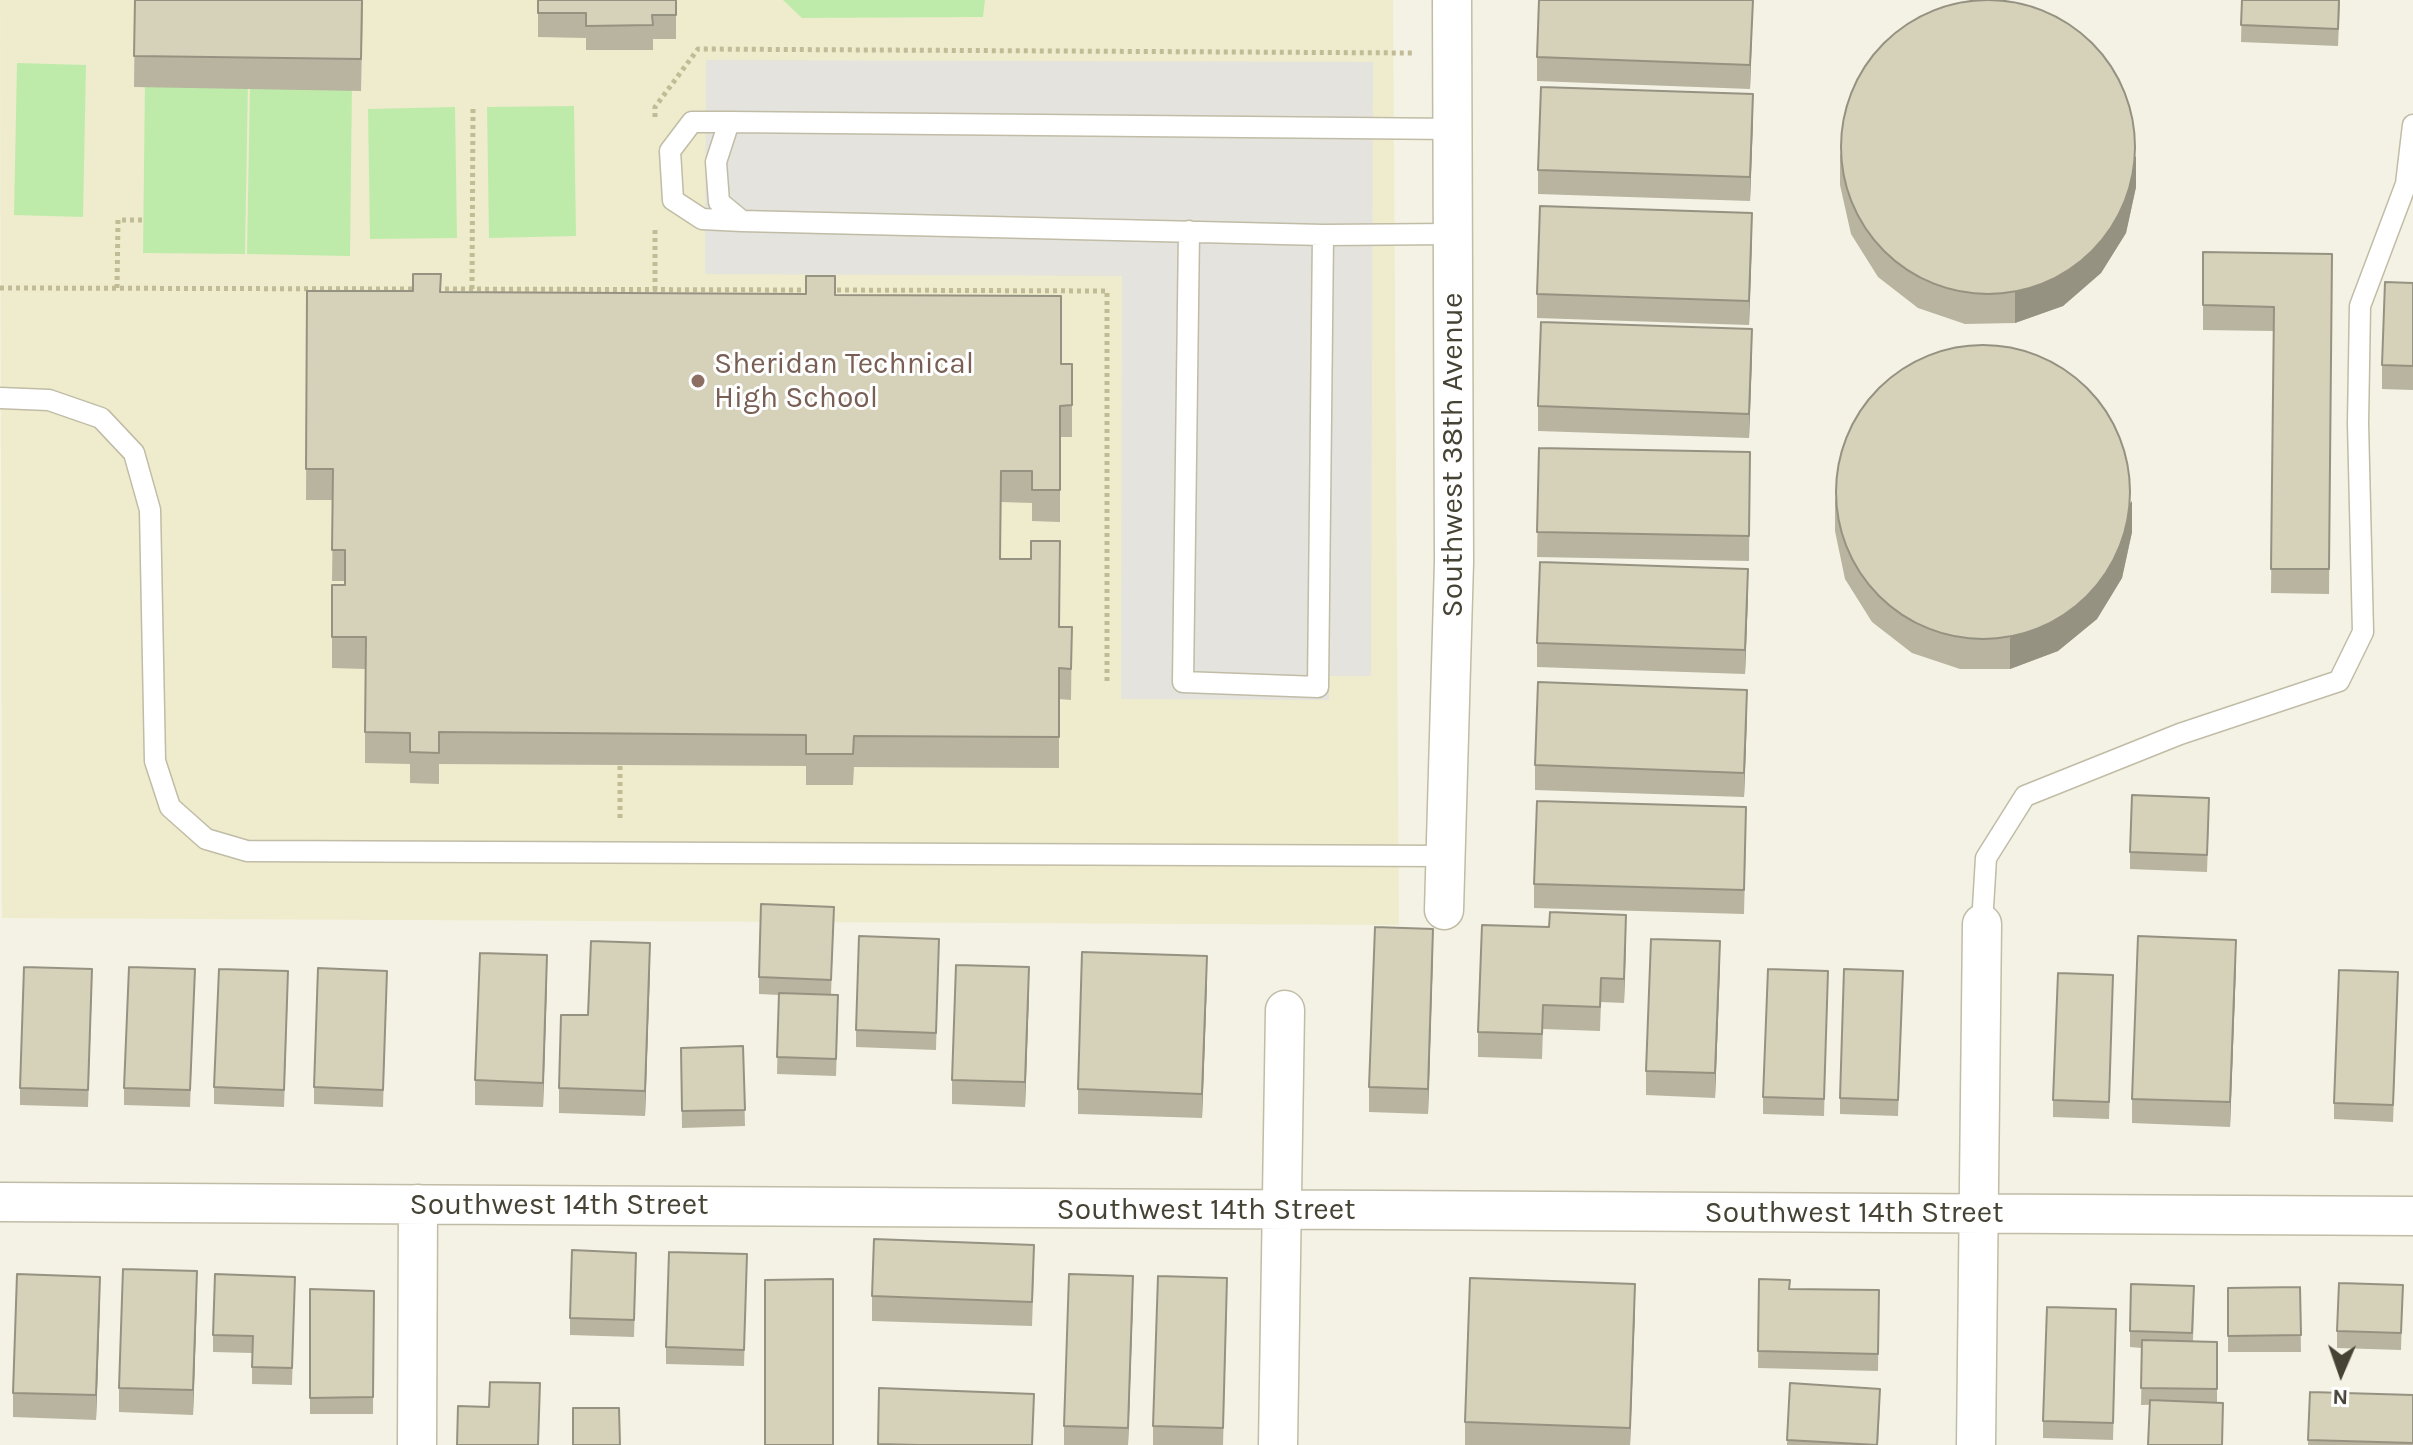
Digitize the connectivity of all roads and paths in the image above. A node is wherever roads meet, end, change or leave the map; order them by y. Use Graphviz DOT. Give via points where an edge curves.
graph roads {
  1 [pos="1452,0"];
  2 [pos="1453,53"];
  3 [pos="473,108"];
  4 [pos="655,122"];
  5 [pos="729,122"];
  6 [pos="2413,125"];
  7 [pos="1453,129"];
  8 [pos="655,214"];
  9 [pos="143,220"];
  10 [pos="742,221"];
  11 [pos="1189,231"];
  12 [pos="1453,234"];
  13 [pos="1323,235"];
  14 [pos="0,288"];
  15 [pos="117,288"];
  16 [pos="472,289"];
  17 [pos="620,290"];
  18 [pos="655,290"];
  19 [pos="620,301"];
  20 [pos="0,398"];
  21 [pos="1107,685"];
  22 [pos="620,766"];
  23 [pos="620,819"];
  24 [pos="1445,856"];
  25 [pos="1444,910"];
  26 [pos="1982,924"];
  27 [pos="1285,1010"];
  28 [pos="0,1202"];
  29 [pos="418,1204"];
  30 [pos="1281,1210"];
  31 [pos="1978,1214"];
  32 [pos="2413,1216"];
  33 [pos="417,1445"];
  34 [pos="1278,1445"];
  35 [pos="1976,1445"];
  1 -- 2 [label="street, Southwest 38th Avenue"];
  2 -- 4 [label="path" via="698,49 655,107"];
  2 -- 7 [label="street, Southwest 38th Avenue"];
  3 -- 16 [label="path"];
  5 -- 7 [label="lane"];
  5 -- 10 [label="lane" via="716,162 719,202"];
  5 -- 10 [label="lane" via="692,122 670,151 673,200 702,219"];
  6 -- 26 [label="lane" via="2406,184 2360,306 2363,632 2339,681 2180,734 2025,796 1986,858"];
  7 -- 12 [label="street, Southwest 38th Avenue"];
  8 -- 18 [label="path"];
  9 -- 15 [label="path" via="118,220"];
  10 -- 11 [label="lane"];
  11 -- 13 [label="lane"];
  11 -- 13 [label="lane" via="1183,682 1318,687"];
  12 -- 13 [label="lane"];
  12 -- 24 [label="street, Southwest 38th Avenue" via="1454,562"];
  14 -- 15 [label="path"];
  15 -- 16 [label="path"];
  16 -- 17 [label="path"];
  17 -- 18 [label="path"];
  17 -- 19 [label="path"];
  18 -- 21 [label="path" via="1107,291"];
  20 -- 24 [label="lane" via="49,400 101,418 134,453 150,510 155,761 170,807 206,839 247,851"];
  22 -- 23 [label="path"];
  24 -- 25 [label="street, Southwest 38th Avenue"];
  26 -- 31 [label="street"];
  27 -- 30 [label="street"];
  28 -- 29 [label="street, Southwest 14th Street"];
  29 -- 30 [label="street, Southwest 14th Street"];
  29 -- 33 [label="street"];
  30 -- 31 [label="street, Southwest 14th Street"];
  30 -- 34 [label="street"];
  31 -- 32 [label="street, Southwest 14th Street"];
  31 -- 35 [label="street"];
}
